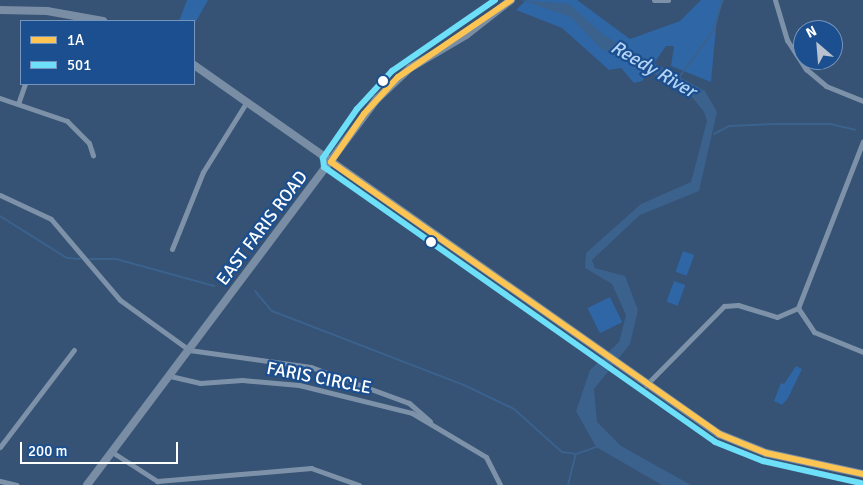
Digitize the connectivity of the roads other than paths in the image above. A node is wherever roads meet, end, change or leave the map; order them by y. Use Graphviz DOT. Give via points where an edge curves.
graph roads {
  1 [pos="654,0"];
  2 [pos="668,0"];
  3 [pos="775,0"];
  4 [pos="509,2"];
  5 [pos="0,10"];
  6 [pos="97,20"];
  7 [pos="195,66"];
  8 [pos="25,85"];
  9 [pos="0,98"];
  10 [pos="863,100"];
  11 [pos="246,103"];
  12 [pos="18,104"];
  13 [pos="863,141"];
  14 [pos="93,155"];
  15 [pos="331,162"];
  16 [pos="0,195"];
  17 [pos="172,248"];
  18 [pos="798,308"];
  19 [pos="74,350"];
  20 [pos="188,350"];
  21 [pos="863,352"];
  22 [pos="170,376"];
  23 [pos="646,385"];
  24 [pos="430,421"];
  25 [pos="0,447"];
  26 [pos="112,452"];
  27 [pos="863,474"];
  28 [pos="0,482"];
  29 [pos="17,485"];
  30 [pos="87,485"];
  31 [pos="359,485"];
  32 [pos="500,485"];
  1 -- 2 [label="street"];
  3 -- 10 [label="street" via="787,40 806,70 826,86"];
  4 -- 15 [label="street, EAST FARIS ROAD" via="398,77 364,114"];
  5 -- 6 [label="street" via="46,11"];
  7 -- 11 [label="street"];
  8 -- 12 [label="street"];
  9 -- 12 [label="street"];
  11 -- 15 [label="street"];
  11 -- 17 [label="street" via="203,172"];
  12 -- 14 [label="street" via="68,121 89,143"];
  13 -- 18 [label="street"];
  15 -- 20 [label="street, EAST FARIS ROAD"];
  15 -- 23 [label="street"];
  16 -- 20 [label="street" via="51,219 120,300"];
  18 -- 21 [label="street" via="814,332"];
  18 -- 23 [label="street" via="777,318 738,305 724,306"];
  19 -- 25 [label="street"];
  20 -- 22 [label="street, EAST FARIS ROAD"];
  20 -- 24 [label="street, FARIS CIRCLE" via="311,368 409,403"];
  22 -- 24 [label="street, FARIS CIRCLE" via="200,383 256,380 299,385 378,403"];
  22 -- 26 [label="street, EAST FARIS ROAD"];
  23 -- 27 [label="street" via="734,442"];
  24 -- 32 [label="street, FARIS CIRCLE" via="486,457"];
  26 -- 30 [label="street, EAST FARIS ROAD"];
  26 -- 31 [label="street" via="157,480 311,468"];
  28 -- 29 [label="street"];
}
